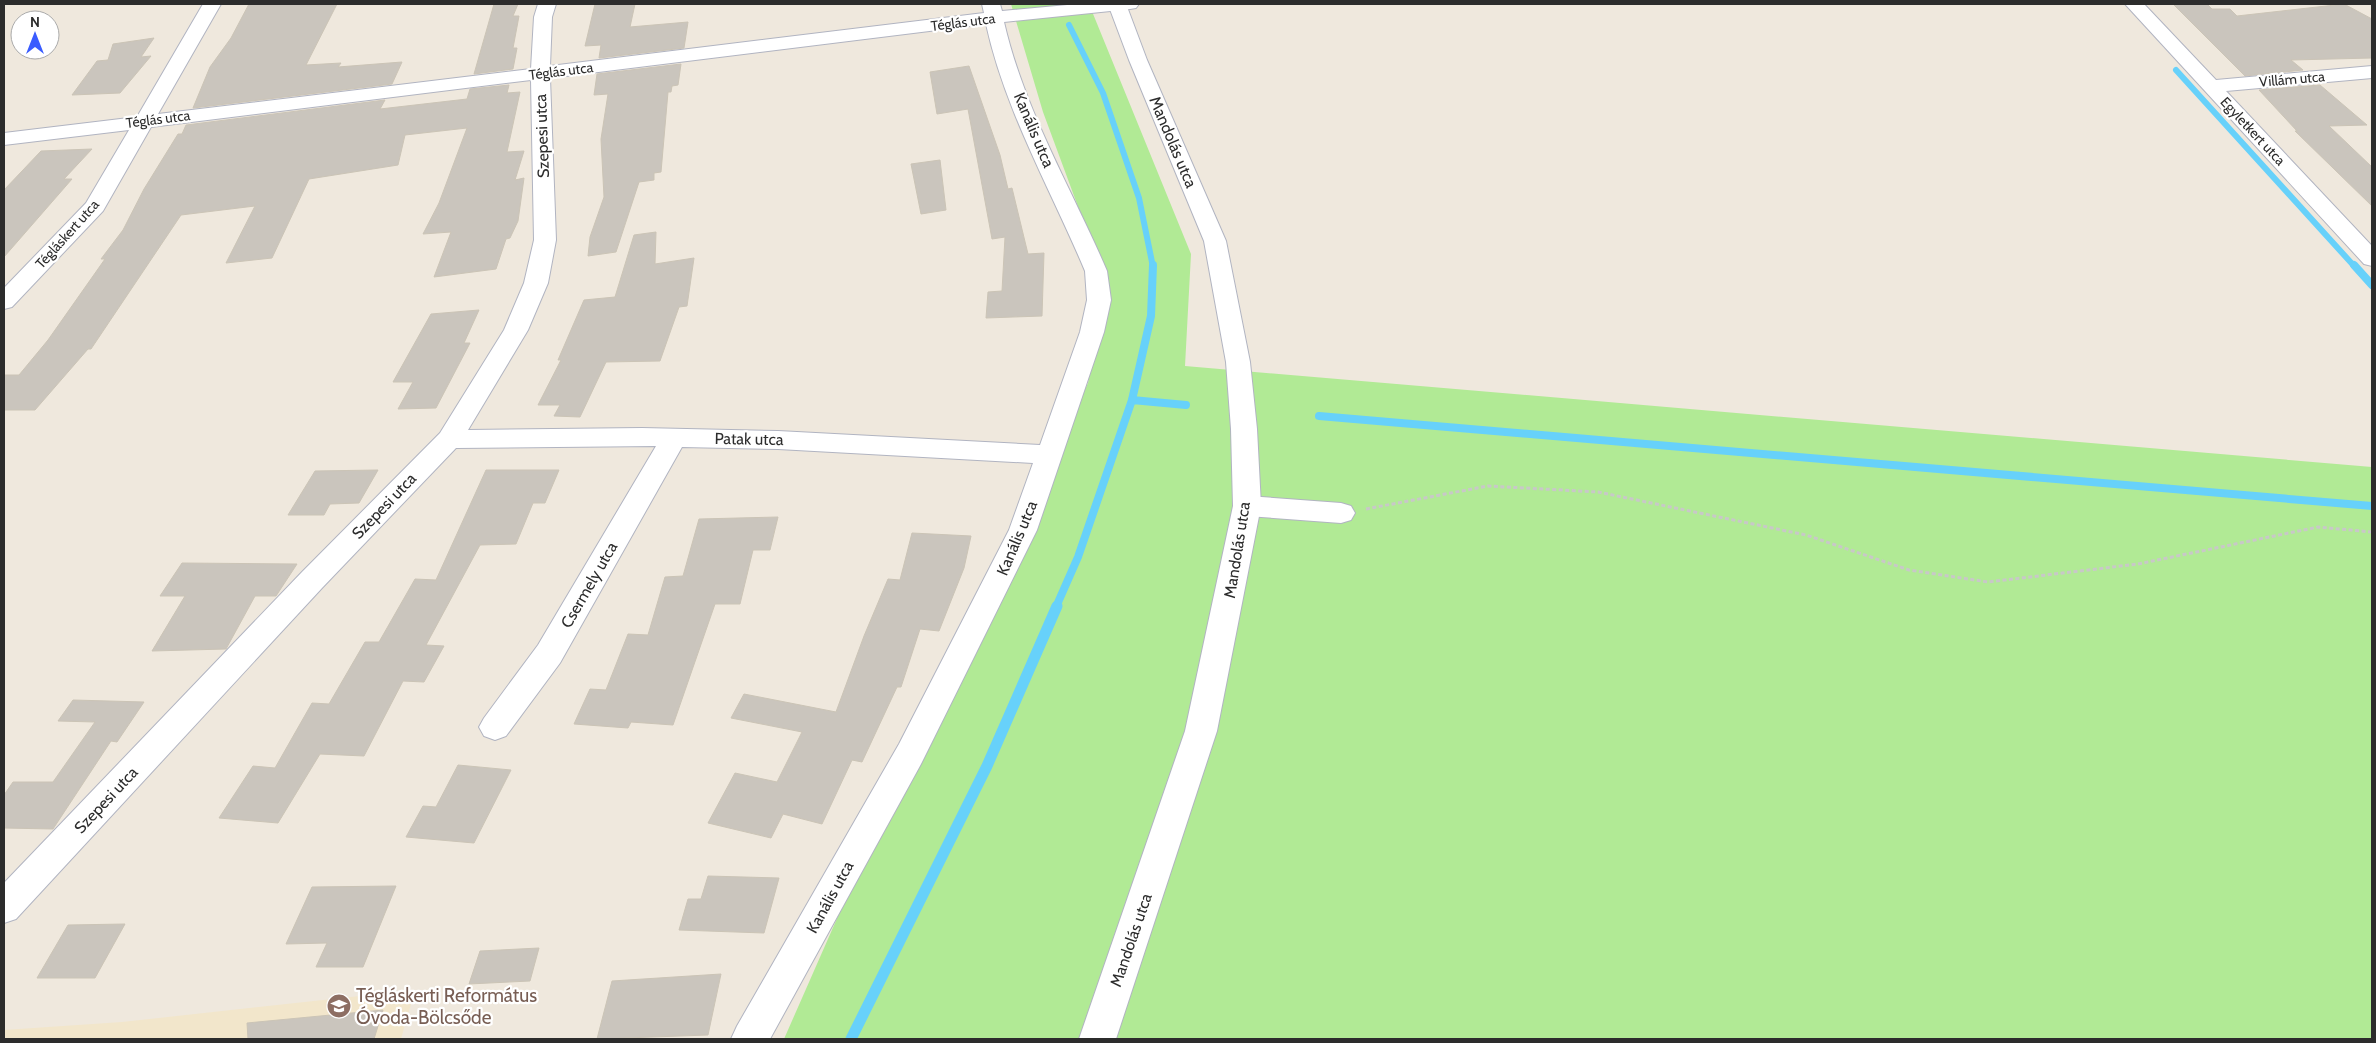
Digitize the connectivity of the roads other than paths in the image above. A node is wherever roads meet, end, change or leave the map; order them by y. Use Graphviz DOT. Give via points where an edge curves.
graph roads {
  1 [pos="212,4"];
  2 [pos="547,4"];
  3 [pos="1122,4"];
  4 [pos="2134,4"];
  5 [pos="993,11"];
  6 [pos="2372,72"];
  7 [pos="540,74"];
  8 [pos="2212,86"];
  9 [pos="145,120"];
  10 [pos="4,139"];
  11 [pos="2372,259"];
  12 [pos="4,302"];
  13 [pos="674,438"];
  14 [pos="449,439"];
  15 [pos="1049,455"];
  16 [pos="1246,506"];
  17 [pos="1341,513"];
  18 [pos="495,727"];
  19 [pos="4,907"];
  20 [pos="750,1039"];
  21 [pos="1097,1039"];
  1 -- 9 [label="street, Tégláskert utca"];
  2 -- 7 [label="street, Szepesi utca" via="543,17"];
  3 -- 5 [label="street, Téglás utca"];
  3 -- 16 [label="street, Mandolás utca" via="1138,60 1215,241 1238,362"];
  4 -- 8 [label="street, Egyletkert utca"];
  5 -- 7 [label="street, Téglás utca"];
  5 -- 15 [label="street, Kanális utca" via="1024,110 1096,271 1099,300 1092,332"];
  6 -- 8 [label="street, Villám utca"];
  7 -- 9 [label="street, Téglás utca"];
  7 -- 14 [label="street, Szepesi utca" via="545,240 536,284 516,330"];
  8 -- 11 [label="street, Egyletkert utca"];
  9 -- 10 [label="street, Téglás utca"];
  9 -- 12 [label="street, Tégláskert utca" via="94,206"];
  13 -- 14 [label="street, Patak utca"];
  13 -- 15 [label="street, Patak utca" via="817,441"];
  13 -- 18 [label="street, Csermely utca" via="549,654"];
  14 -- 19 [label="street, Szepesi utca"];
  15 -- 20 [label="street, Kanális utca" via="1023,530 970,639 910,754"];
  16 -- 17 [label="street"];
  16 -- 21 [label="street, Mandolás utca" via="1201,731"];
}
